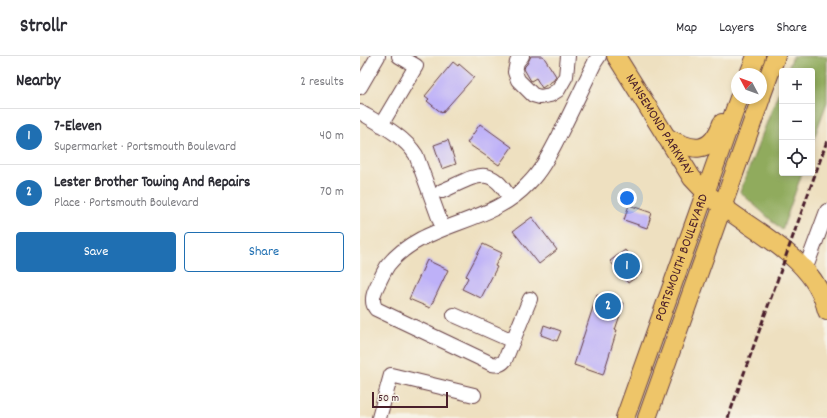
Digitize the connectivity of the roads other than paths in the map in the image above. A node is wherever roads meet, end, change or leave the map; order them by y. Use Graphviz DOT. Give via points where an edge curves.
graph roads {
  1 [pos="378,56"];
  2 [pos="400,56"];
  3 [pos="522,56"];
  4 [pos="568,56"];
  5 [pos="599,56"];
  6 [pos="616,56"];
  7 [pos="776,56"];
  8 [pos="767,81"];
  9 [pos="360,87"];
  10 [pos="731,99"];
  11 [pos="737,104"];
  12 [pos="759,104"];
  13 [pos="360,112"];
  14 [pos="381,125"];
  15 [pos="666,137"];
  16 [pos="442,191"];
  17 [pos="705,193"];
  18 [pos="510,199"];
  19 [pos="722,206"];
  20 [pos="827,211"];
  21 [pos="443,229"];
  22 [pos="806,270"];
  23 [pos="530,299"];
  24 [pos="827,310"];
  25 [pos="454,315"];
  26 [pos="513,341"];
  27 [pos="474,395"];
  28 [pos="379,418"];
  29 [pos="625,418"];
  30 [pos="647,418"];
  1 -- 9 [label="street"];
  2 -- 14 [label="street" via="416,66"];
  3 -- 4 [label="street" via="517,62 515,72 518,80 533,95 540,97 558,90 566,76"];
  5 -- 18 [label="street" via="540,170 528,185"];
  6 -- 15 [label="main road, NANSEMOND PARKWAY"];
  7 -- 8 [label="main road, PORTSMOUTH BOULEVARD"];
  10 -- 15 [label="main road" via="718,134 706,146 691,148"];
  11 -- 17 [label="main road, PORTSMOUTH BOULEVARD"];
  12 -- 19 [label="main road, PORTSMOUTH BOULEVARD"];
  13 -- 14 [label="street"];
  14 -- 21 [label="street" via="404,141 416,155"];
  15 -- 17 [label="main road, NANSEMOND PARKWAY" via="684,167"];
  16 -- 18 [label="street" via="484,175 494,177"];
  17 -- 19 [label="main road, NANSEMOND PARKWAY"];
  17 -- 29 [label="main road, PORTSMOUTH BOULEVARD"];
  18 -- 21 [label="street" via="494,210"];
  19 -- 22 [label="main road, NANSEMOND PARKWAY" via="787,253"];
  19 -- 30 [label="main road, PORTSMOUTH BOULEVARD"];
  20 -- 22 [label="street"];
  21 -- 26 [label="street" via="425,236 397,256 388,266 376,288 373,305 376,309 492,364 501,364 505,360"];
  22 -- 24 [label="main road, NANSEMOND PARKWAY" via="819,289"];
  23 -- 26 [label="street"];
  25 -- 26 [label="street"];
  27 -- 28 [label="street" via="391,375"];
}
